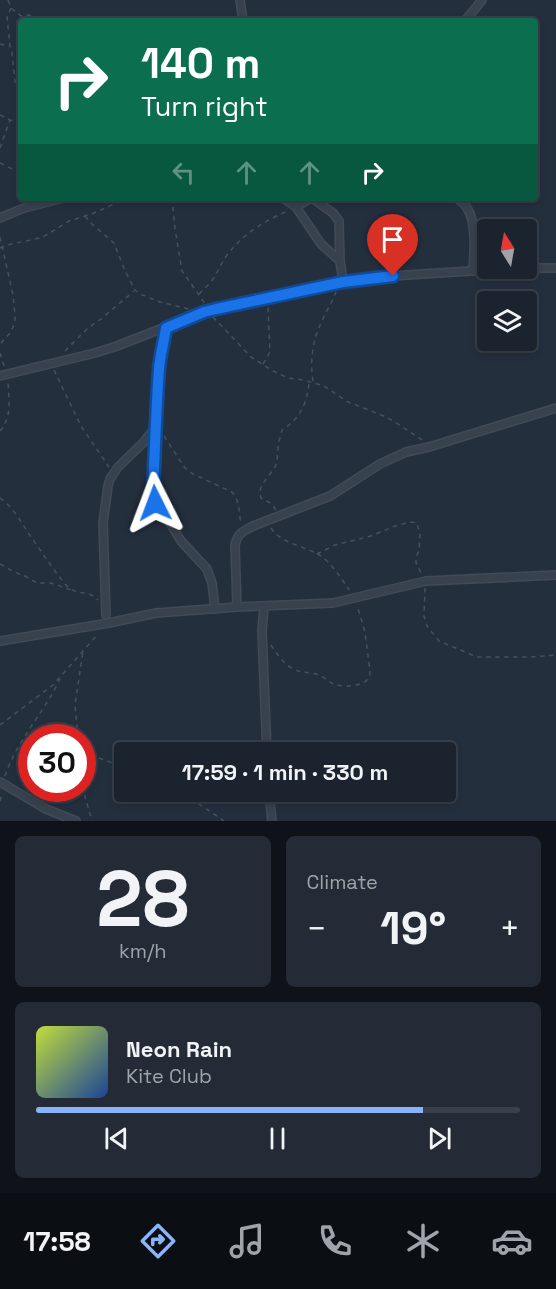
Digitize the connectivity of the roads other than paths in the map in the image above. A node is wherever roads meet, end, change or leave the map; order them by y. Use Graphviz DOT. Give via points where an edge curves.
graph roads {
  1 [pos="240,0"];
  2 [pos="482,0"];
  3 [pos="243,18"];
  4 [pos="467,18"];
  5 [pos="51,201"];
  6 [pos="288,201"];
  7 [pos="307,201"];
  8 [pos="316,201"];
  9 [pos="460,201"];
  10 [pos="296,207"];
  11 [pos="0,218"];
  12 [pos="340,261"];
  13 [pos="537,268"];
  14 [pos="556,268"];
  15 [pos="473,271"];
  16 [pos="477,271"];
  17 [pos="341,282"];
  18 [pos="166,328"];
  19 [pos="3,376"];
  20 [pos="556,408"];
  21 [pos="156,426"];
  22 [pos="556,575"];
  23 [pos="264,606"];
  24 [pos="237,607"];
  25 [pos="214,609"];
  26 [pos="106,615"];
  27 [pos="0,640"];
  28 [pos="267,742"];
  29 [pos="2,783"];
  30 [pos="270,802"];
  31 [pos="76,821"];
  32 [pos="272,821"];
  1 -- 3 [label="street"];
  2 -- 4 [label="street"];
  5 -- 11 [label="street"];
  6 -- 10 [label="street"];
  7 -- 10 [label="street"];
  8 -- 12 [label="street" via="339,221"];
  9 -- 15 [label="street" via="470,213 475,248"];
  10 -- 12 [label="street" via="321,244"];
  12 -- 17 [label="street"];
  13 -- 14 [label="street"];
  15 -- 16 [label="street"];
  15 -- 17 [label="street"];
  17 -- 18 [label="street" via="207,311"];
  18 -- 19 [label="street" via="95,353"];
  18 -- 21 [label="street" via="159,366"];
  20 -- 24 [label="street" via="406,452 330,496 242,532 235,545"];
  21 -- 25 [label="street" via="153,500 181,541 207,569"];
  21 -- 26 [label="street" via="113,473 108,486 104,516"];
  22 -- 23 [label="street" via="426,581 333,603"];
  23 -- 24 [label="street"];
  23 -- 28 [label="street"];
  24 -- 25 [label="street"];
  25 -- 27 [label="street" via="148,614"];
  29 -- 31 [label="street" via="46,810"];
  30 -- 32 [label="street"];
}
